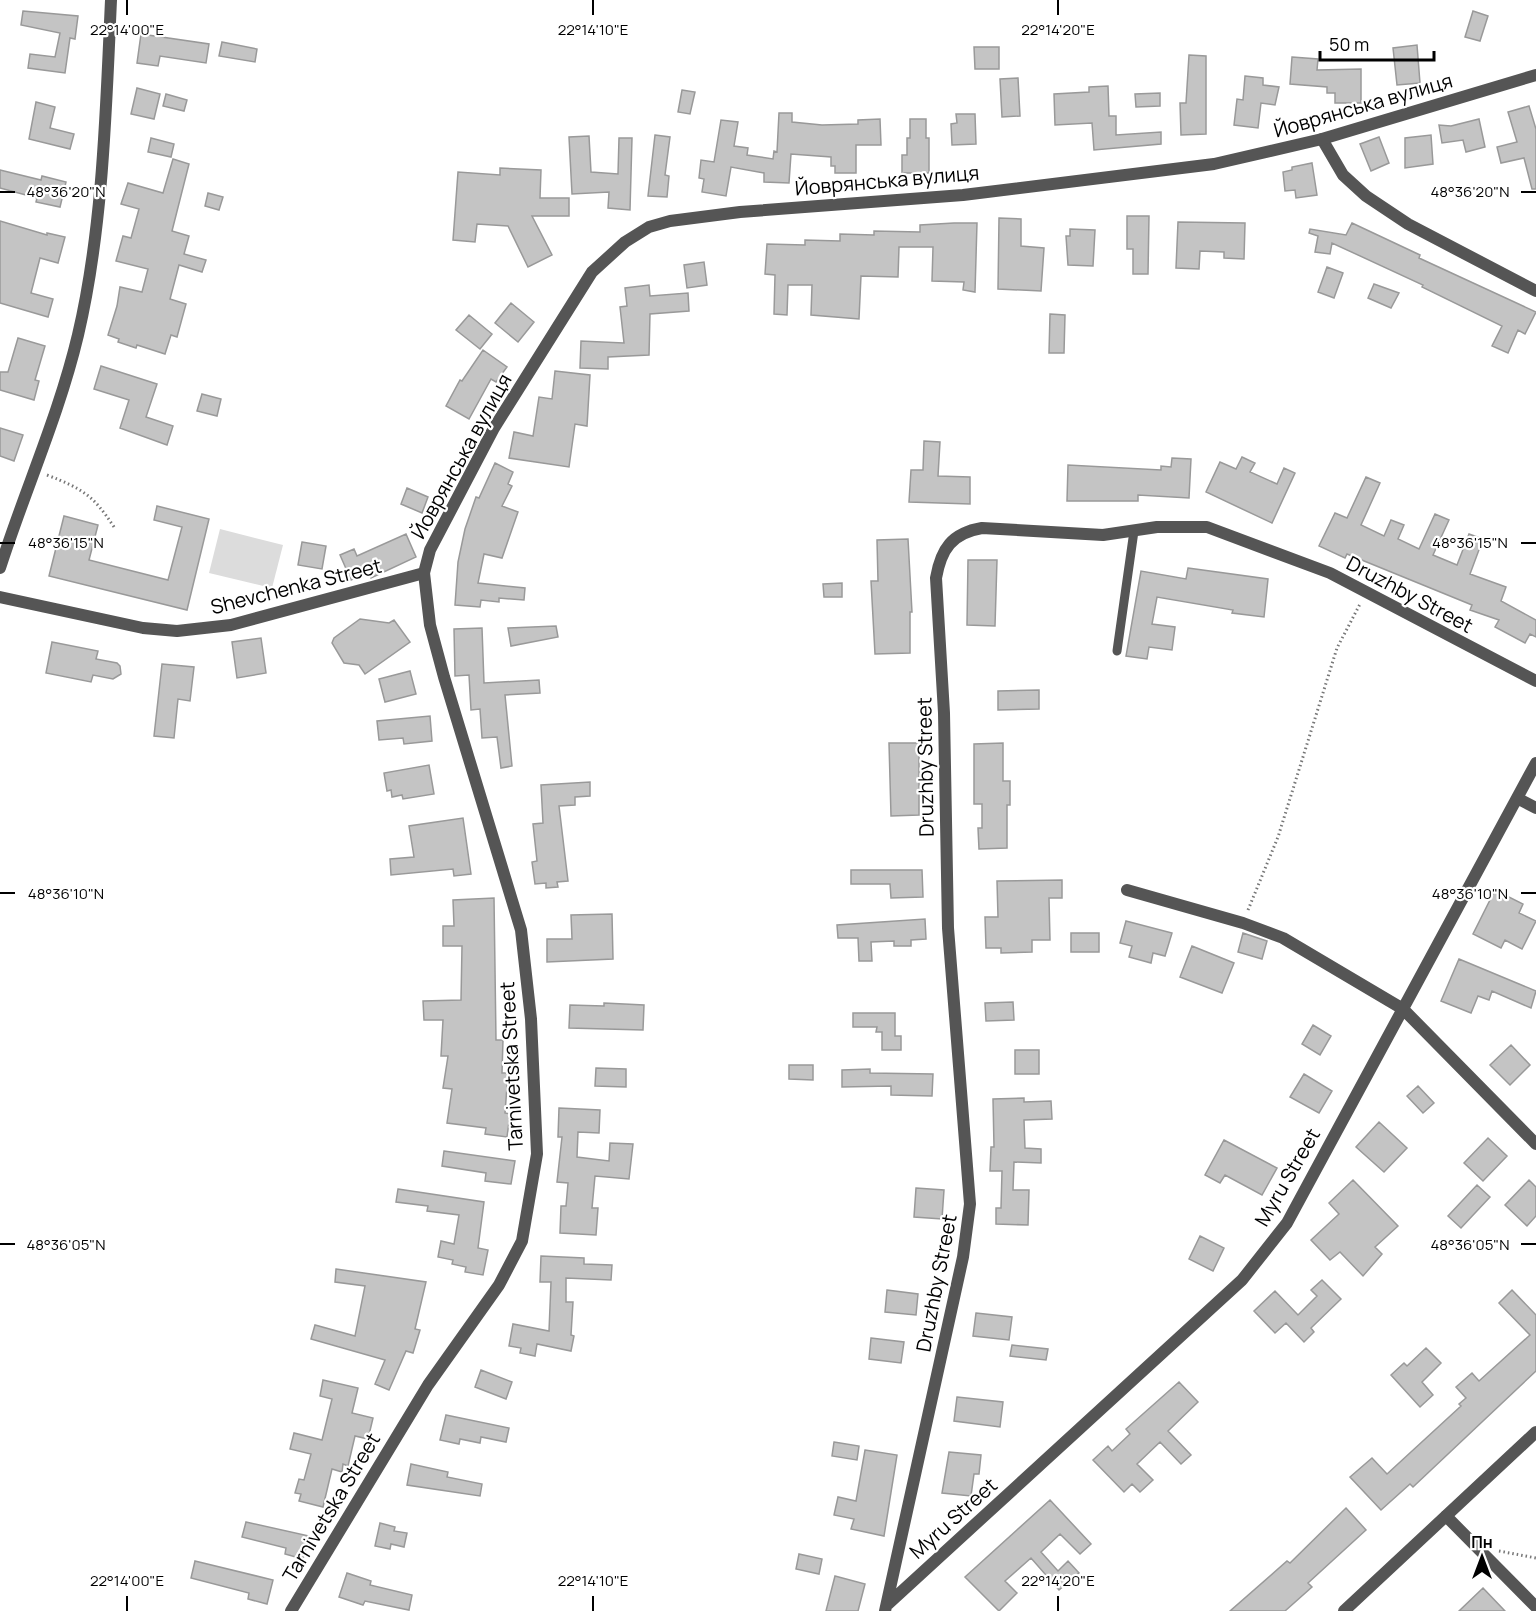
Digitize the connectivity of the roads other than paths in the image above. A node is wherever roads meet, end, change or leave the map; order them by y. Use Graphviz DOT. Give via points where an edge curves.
graph roads {
  1 [pos="111,0"];
  2 [pos="1536,75"];
  3 [pos="1322,140"];
  4 [pos="1536,291"];
  5 [pos="1134,531"];
  6 [pos="0,568"];
  7 [pos="424,573"];
  8 [pos="0,597"];
  9 [pos="1117,651"];
  10 [pos="1536,681"];
  11 [pos="1536,763"];
  12 [pos="1517,798"];
  13 [pos="1536,808"];
  14 [pos="1127,890"];
  15 [pos="1403,1009"];
  16 [pos="1536,1144"];
  17 [pos="1536,1432"];
  18 [pos="1446,1516"];
  19 [pos="887,1607"];
  20 [pos="1536,1607"];
  21 [pos="291,1611"];
  22 [pos="1344,1611"];
  1 -- 6 [label="street" via="91,260 78,335 56,411"];
  2 -- 3 [label="street, Йоврянська вулиця"];
  3 -- 4 [label="street" via="1343,175 1366,196 1408,224"];
  3 -- 7 [label="street, Йоврянська вулиця" via="1214,164 963,195 740,212 648,227 592,272 568,308 494,428 430,550"];
  5 -- 9 [label="lane"];
  5 -- 10 [label="street, Druzhby Street" via="1207,527 1330,573"];
  5 -- 19 [label="street, Druzhby Street" via="1104,535 982,528 965,531 939,559 936,578 944,713 948,928 970,1204 963,1257"];
  7 -- 8 [label="street, Shevchenka Street" via="231,625 177,631 132,626"];
  7 -- 21 [label="street, Tarnivetska Street" via="430,625 520,930 533,1041 537,1154 522,1241 499,1286 428,1385"];
  11 -- 12 [label="street, Myru Street"];
  12 -- 13 [label="street"];
  12 -- 15 [label="street, Myru Street"];
  14 -- 15 [label="street" via="1282,938"];
  15 -- 16 [label="street"];
  15 -- 19 [label="street, Myru Street" via="1287,1223 1242,1280"];
  17 -- 18 [label="street"];
  18 -- 20 [label="street"];
  18 -- 22 [label="street"];
}
